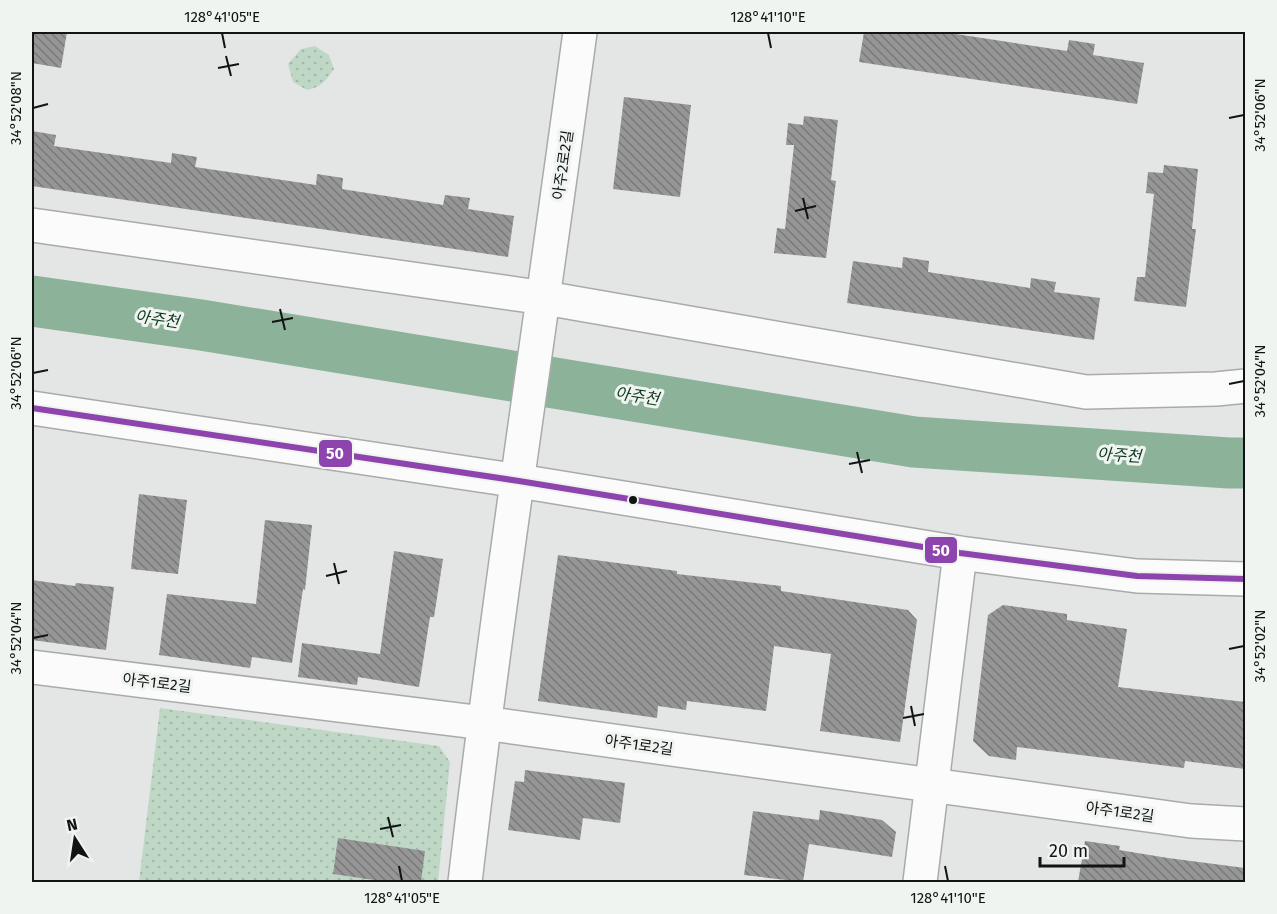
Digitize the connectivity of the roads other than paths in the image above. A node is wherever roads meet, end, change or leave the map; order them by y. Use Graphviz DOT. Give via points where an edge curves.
graph roads {
  1 [pos="580,32"];
  2 [pos="32,225"];
  3 [pos="545,298"];
  4 [pos="1245,370"];
  5 [pos="1231,388"];
  6 [pos="32,408"];
  7 [pos="519,481"];
  8 [pos="960,553"];
  9 [pos="1245,579"];
  10 [pos="32,667"];
  11 [pos="483,723"];
  12 [pos="932,786"];
  13 [pos="1245,824"];
  14 [pos="465,882"];
  15 [pos="920,882"];
  1 -- 3 [label="street, 아주2로2길"];
  2 -- 3 [label="street"];
  3 -- 5 [label="street" via="1086,392"];
  3 -- 7 [label="street, 아주2로2길"];
  4 -- 5 [label="street"];
  6 -- 7 [label="street"];
  7 -- 8 [label="street"];
  7 -- 11 [label="street, 아주2로2길"];
  8 -- 9 [label="street" via="1137,576"];
  8 -- 12 [label="street"];
  10 -- 11 [label="street, 아주1로2길"];
  11 -- 12 [label="street, 아주1로2길"];
  11 -- 14 [label="street, 아주2로2길"];
  12 -- 13 [label="street, 아주1로2길" via="1191,821"];
  12 -- 15 [label="street"];
}
